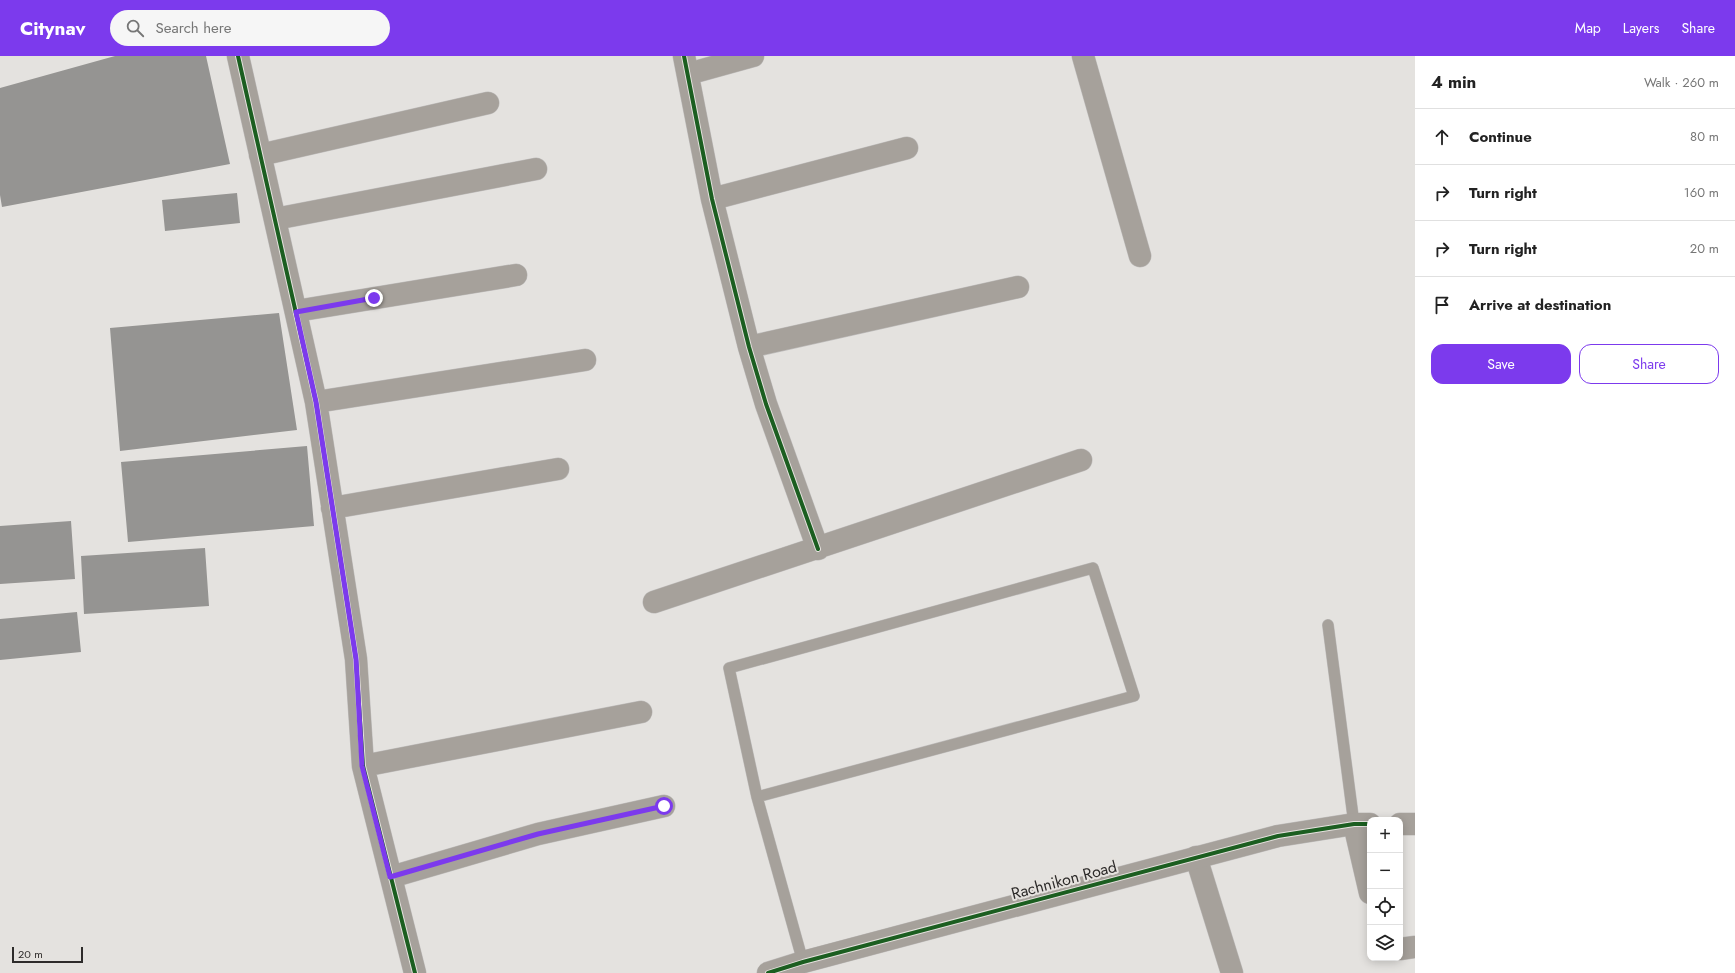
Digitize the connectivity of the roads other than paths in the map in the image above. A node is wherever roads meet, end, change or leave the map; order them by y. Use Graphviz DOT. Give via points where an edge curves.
graph roads {
  1 [pos="238,56"];
  2 [pos="753,56"];
  3 [pos="1083,56"];
  4 [pos="686,65"];
  5 [pos="488,103"];
  6 [pos="907,148"];
  7 [pos="260,155"];
  8 [pos="536,169"];
  9 [pos="712,199"];
  10 [pos="275,219"];
  11 [pos="1140,256"];
  12 [pos="516,275"];
  13 [pos="1018,286"];
  14 [pos="296,312"];
  15 [pos="749,347"];
  16 [pos="585,360"];
  17 [pos="316,402"];
  18 [pos="1081,460"];
  19 [pos="558,469"];
  20 [pos="332,508"];
  21 [pos="818,549"];
  22 [pos="654,602"];
  23 [pos="1328,625"];
  24 [pos="641,712"];
  25 [pos="362,766"];
  26 [pos="757,797"];
  27 [pos="664,806"];
  28 [pos="1362,824"];
  29 [pos="1403,824"];
  30 [pos="1415,824"];
  31 [pos="1196,857"];
  32 [pos="390,877"];
  33 [pos="1370,889"];
  34 [pos="1415,947"];
  35 [pos="1403,949"];
  36 [pos="802,962"];
  37 [pos="415,973"];
  38 [pos="768,973"];
  39 [pos="1232,973"];
  1 -- 7 [label="street"];
  2 -- 4 [label="street"];
  3 -- 11 [label="street"];
  4 -- 9 [label="street"];
  5 -- 7 [label="street"];
  6 -- 9 [label="street"];
  7 -- 10 [label="street"];
  8 -- 10 [label="street"];
  9 -- 15 [label="street"];
  10 -- 14 [label="street"];
  12 -- 14 [label="street"];
  13 -- 15 [label="street"];
  14 -- 17 [label="street"];
  15 -- 21 [label="street" via="766,404"];
  16 -- 17 [label="street"];
  17 -- 20 [label="street"];
  18 -- 21 [label="street"];
  19 -- 20 [label="street"];
  20 -- 25 [label="street" via="356,659"];
  21 -- 22 [label="street"];
  23 -- 28 [label="lane"];
  24 -- 25 [label="street"];
  25 -- 32 [label="street"];
  26 -- 26 [label="lane" via="1134,696 1093,568 729,668"];
  26 -- 36 [label="lane"];
  27 -- 32 [label="street" via="538,834"];
  28 -- 31 [label="street, Rachnikon Road" via="1278,836"];
  28 -- 33 [label="street"];
  29 -- 30 [label="street"];
  31 -- 36 [label="street, Rachnikon Road"];
  31 -- 39 [label="street"];
  32 -- 37 [label="street"];
  34 -- 35 [label="street"];
  36 -- 38 [label="street, Rachnikon Road"];
}
